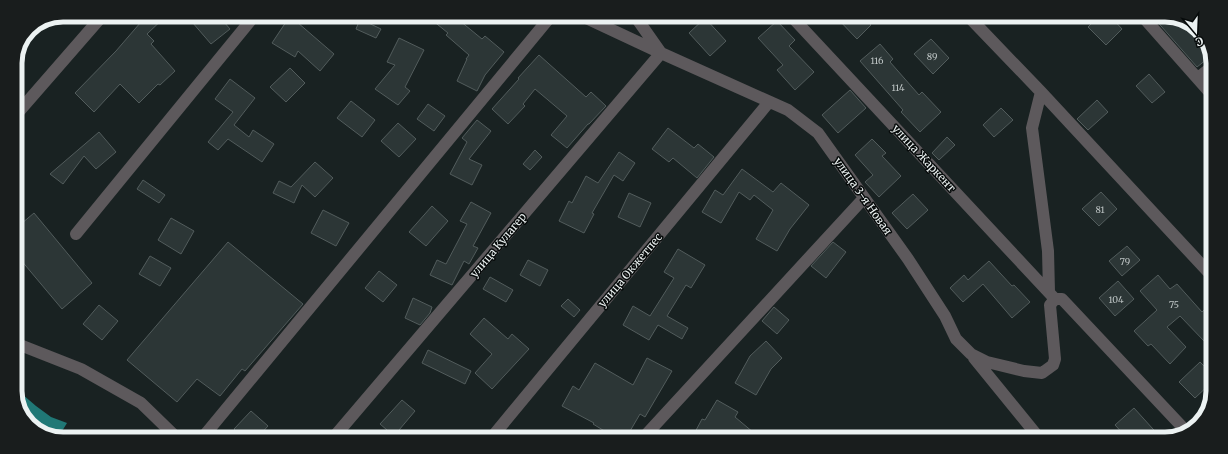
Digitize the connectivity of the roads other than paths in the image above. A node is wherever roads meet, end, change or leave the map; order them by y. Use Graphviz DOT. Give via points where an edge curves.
graph roads {
  1 [pos="97,22"];
  2 [pos="250,22"];
  3 [pos="546,22"];
  4 [pos="598,22"];
  5 [pos="639,22"];
  6 [pos="797,22"];
  7 [pos="974,22"];
  8 [pos="1148,22"];
  9 [pos="661,53"];
  10 [pos="1206,72"];
  11 [pos="1198,78"];
  12 [pos="1206,88"];
  13 [pos="1041,92"];
  14 [pos="768,102"];
  15 [pos="22,108"];
  16 [pos="864,198"];
  17 [pos="76,234"];
  18 [pos="1206,268"];
  19 [pos="1051,298"];
  20 [pos="22,346"];
  21 [pos="971,354"];
  22 [pos="1183,428"];
  23 [pos="171,432"];
  24 [pos="207,432"];
  25 [pos="338,432"];
  26 [pos="496,432"];
  27 [pos="649,432"];
  28 [pos="1034,432"];
  1 -- 15 [label="street"];
  2 -- 17 [label="street"];
  3 -- 24 [label="street"];
  4 -- 9 [label="street, улица 3-я Новая"];
  5 -- 9 [label="street"];
  6 -- 19 [label="street, улица Жаркент"];
  7 -- 13 [label="street"];
  8 -- 11 [label="street"];
  9 -- 14 [label="street, улица 3-я Новая"];
  9 -- 25 [label="street, улица Кулагер"];
  10 -- 11 [label="street"];
  11 -- 12 [label="street"];
  13 -- 18 [label="street"];
  13 -- 19 [label="street" via="1032,128 1048,251"];
  14 -- 16 [label="street, улица 3-я Новая" via="788,110 818,133"];
  14 -- 26 [label="street, улица Окжетпес"];
  16 -- 21 [label="street, улица 3-я Новая" via="945,316 956,339"];
  16 -- 27 [label="street"];
  19 -- 21 [label="street, улица 3-я Новая" via="1055,359 1053,365 1042,372 1024,371 987,362"];
  19 -- 22 [label="street, улица Жаркент" via="1062,299"];
  20 -- 23 [label="street" via="81,369 141,403"];
  21 -- 28 [label="street"];
}
